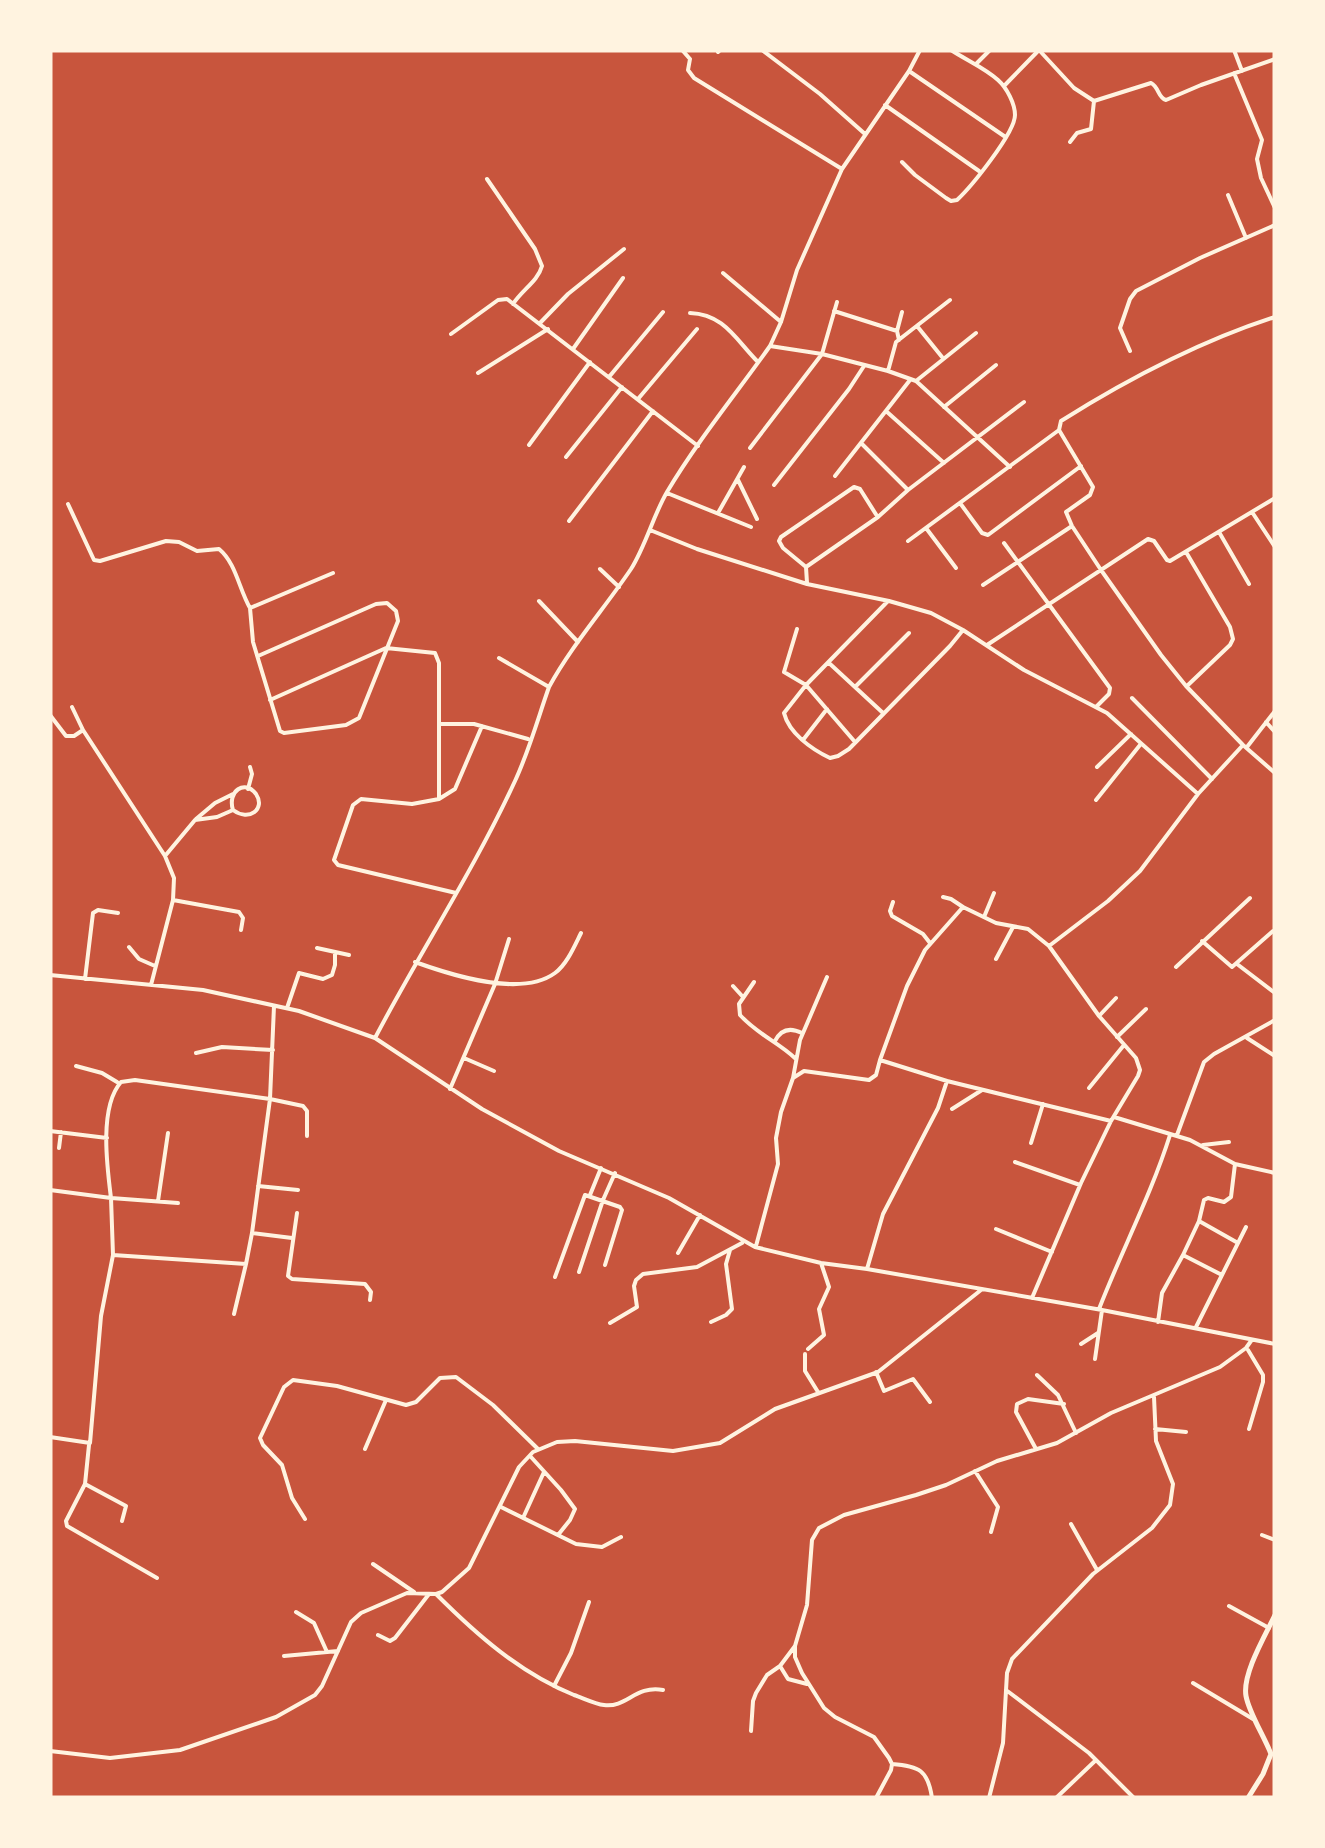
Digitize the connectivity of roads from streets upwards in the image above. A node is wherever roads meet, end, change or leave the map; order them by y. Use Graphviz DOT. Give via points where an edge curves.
graph roads {
  1 [pos="762,50"];
  2 [pos="920,50"];
  3 [pos="951,50"];
  4 [pos="990,50"];
  5 [pos="1039,50"];
  6 [pos="1234,50"];
  7 [pos="683,52"];
  8 [pos="1275,59"];
  9 [pos="975,65"];
  10 [pos="909,71"];
  11 [pos="1242,71"];
  12 [pos="1234,73"];
  13 [pos="1004,86"];
  14 [pos="1094,101"];
  15 [pos="885,105"];
  16 [pos="864,134"];
  17 [pos="1005,137"];
  18 [pos="1070,142"];
  19 [pos="902,162"];
  20 [pos="842,169"];
  21 [pos="981,172"];
  22 [pos="487,178"];
  23 [pos="1228,194"];
  24 [pos="1275,208"];
  25 [pos="1275,225"];
  26 [pos="1246,238"];
  27 [pos="624,249"];
  28 [pos="723,272"];
  29 [pos="623,278"];
  30 [pos="950,300"];
  31 [pos="837,302"];
  32 [pos="513,304"];
  33 [pos="834,311"];
  34 [pos="663,312"];
  35 [pos="902,312"];
  36 [pos="690,313"];
  37 [pos="1275,317"];
  38 [pos="780,322"];
  39 [pos="540,323"];
  40 [pos="916,326"];
  41 [pos="697,329"];
  42 [pos="548,330"];
  43 [pos="897,331"];
  44 [pos="976,333"];
  45 [pos="451,334"];
  46 [pos="899,340"];
  47 [pos="770,346"];
  48 [pos="573,349"];
  49 [pos="1130,351"];
  50 [pos="822,354"];
  51 [pos="943,358"];
  52 [pos="590,362"];
  53 [pos="758,362"];
  54 [pos="996,364"];
  55 [pos="864,366"];
  56 [pos="888,371"];
  57 [pos="478,374"];
  58 [pos="609,377"];
  59 [pos="913,380"];
  60 [pos="622,388"];
  61 [pos="638,399"];
  62 [pos="1024,402"];
  63 [pos="944,406"];
  64 [pos="886,410"];
  65 [pos="653,411"];
  66 [pos="1059,430"];
  67 [pos="980,438"];
  68 [pos="861,442"];
  69 [pos="528,445"];
  70 [pos="698,446"];
  71 [pos="750,448"];
  72 [pos="566,458"];
  73 [pos="944,463"];
  74 [pos="1081,466"];
  75 [pos="744,467"];
  76 [pos="1010,467"];
  77 [pos="835,476"];
  78 [pos="738,480"];
  79 [pos="774,484"];
  80 [pos="908,490"];
  81 [pos="666,493"];
  82 [pos="1274,501"];
  83 [pos="959,502"];
  84 [pos="68,504"];
  85 [pos="1252,512"];
  86 [pos="718,513"];
  87 [pos="878,517"];
  88 [pos="757,519"];
  89 [pos="569,521"];
  90 [pos="1072,526"];
  91 [pos="750,527"];
  92 [pos="926,528"];
  93 [pos="650,530"];
  94 [pos="1219,532"];
  95 [pos="908,540"];
  96 [pos="1004,543"];
  97 [pos="1275,547"];
  98 [pos="1186,552"];
  99 [pos="1018,561"];
  100 [pos="806,567"];
  101 [pos="956,568"];
  102 [pos="600,569"];
  103 [pos="1101,570"];
  104 [pos="333,573"];
  105 [pos="807,584"];
  106 [pos="1249,584"];
  107 [pos="983,585"];
  108 [pos="619,587"];
  109 [pos="888,600"];
  110 [pos="538,601"];
  111 [pos="1048,604"];
  112 [pos="250,608"];
  113 [pos="797,629"];
  114 [pos="962,630"];
  115 [pos="909,633"];
  116 [pos="578,642"];
  117 [pos="986,645"];
  118 [pos="386,648"];
  119 [pos="258,656"];
  120 [pos="498,658"];
  121 [pos="829,662"];
  122 [pos="806,685"];
  123 [pos="856,686"];
  124 [pos="1186,686"];
  125 [pos="549,688"];
  126 [pos="1132,698"];
  127 [pos="270,700"];
  128 [pos="1096,706"];
  129 [pos="72,707"];
  130 [pos="826,708"];
  131 [pos="1275,711"];
  132 [pos="883,713"];
  133 [pos="50,716"];
  134 [pos="1266,722"];
  135 [pos="440,724"];
  136 [pos="482,726"];
  137 [pos="83,730"];
  138 [pos="1275,732"];
  139 [pos="1131,734"];
  140 [pos="530,739"];
  141 [pos="803,740"];
  142 [pos="855,742"];
  143 [pos="1140,745"];
  144 [pos="1245,746"];
  145 [pos="250,767"];
  146 [pos="1097,768"];
  147 [pos="1275,772"];
  148 [pos="1212,779"];
  149 [pos="248,788"];
  150 [pos="233,794"];
  151 [pos="1198,794"];
  152 [pos="439,799"];
  153 [pos="1096,800"];
  154 [pos="233,810"];
  155 [pos="196,820"];
  156 [pos="164,856"];
  157 [pos="456,893"];
  158 [pos="994,893"];
  159 [pos="943,898"];
  160 [pos="1250,898"];
  161 [pos="174,900"];
  162 [pos="893,902"];
  163 [pos="963,907"];
  164 [pos="118,913"];
  165 [pos="984,917"];
  166 [pos="1013,927"];
  167 [pos="241,930"];
  168 [pos="1273,931"];
  169 [pos="581,933"];
  170 [pos="509,939"];
  171 [pos="1202,941"];
  172 [pos="930,943"];
  173 [pos="1050,946"];
  174 [pos="129,947"];
  175 [pos="317,948"];
  176 [pos="334,952"];
  177 [pos="349,955"];
  178 [pos="996,959"];
  179 [pos="416,962"];
  180 [pos="1237,964"];
  181 [pos="155,966"];
  182 [pos="1176,967"];
  183 [pos="50,974"];
  184 [pos="826,978"];
  185 [pos="85,979"];
  186 [pos="754,982"];
  187 [pos="494,984"];
  188 [pos="152,985"];
  189 [pos="733,986"];
  190 [pos="1275,993"];
  191 [pos="743,998"];
  192 [pos="1116,998"];
  193 [pos="274,1006"];
  194 [pos="286,1009"];
  195 [pos="1146,1009"];
  196 [pos="1098,1016"];
  197 [pos="1275,1020"];
  198 [pos="802,1033"];
  199 [pos="1117,1037"];
  200 [pos="375,1038"];
  201 [pos="1246,1038"];
  202 [pos="774,1042"];
  203 [pos="1124,1046"];
  204 [pos="273,1050"];
  205 [pos="196,1054"];
  206 [pos="1275,1056"];
  207 [pos="464,1058"];
  208 [pos="796,1059"];
  209 [pos="880,1060"];
  210 [pos="76,1066"];
  211 [pos="494,1071"];
  212 [pos="793,1078"];
  213 [pos="947,1080"];
  214 [pos="119,1084"];
  215 [pos="1089,1088"];
  216 [pos="450,1089"];
  217 [pos="984,1089"];
  218 [pos="270,1098"];
  219 [pos="1044,1104"];
  220 [pos="952,1109"];
  221 [pos="1112,1119"];
  222 [pos="50,1131"];
  223 [pos="61,1132"];
  224 [pos="168,1133"];
  225 [pos="306,1136"];
  226 [pos="1173,1136"];
  227 [pos="106,1138"];
  228 [pos="1229,1142"];
  229 [pos="1031,1143"];
  230 [pos="1203,1145"];
  231 [pos="59,1148"];
  232 [pos="1015,1162"];
  233 [pos="1236,1164"];
  234 [pos="601,1168"];
  235 [pos="615,1173"];
  236 [pos="1275,1173"];
  237 [pos="258,1186"];
  238 [pos="1080,1186"];
  239 [pos="50,1190"];
  240 [pos="298,1190"];
  241 [pos="590,1195"];
  242 [pos="111,1198"];
  243 [pos="603,1200"];
  244 [pos="158,1201"];
  245 [pos="178,1203"];
  246 [pos="297,1213"];
  247 [pos="700,1215"];
  248 [pos="1199,1221"];
  249 [pos="1246,1227"];
  250 [pos="996,1229"];
  251 [pos="252,1233"];
  252 [pos="292,1238"];
  253 [pos="743,1242"];
  254 [pos="1238,1244"];
  255 [pos="755,1248"];
  256 [pos="730,1250"];
  257 [pos="1052,1252"];
  258 [pos="678,1253"];
  259 [pos="113,1255"];
  260 [pos="1182,1255"];
  261 [pos="246,1264"];
  262 [pos="821,1264"];
  263 [pos="605,1266"];
  264 [pos="867,1269"];
  265 [pos="579,1272"];
  266 [pos="1222,1275"];
  267 [pos="555,1278"];
  268 [pos="982,1290"];
  269 [pos="1032,1298"];
  270 [pos="370,1300"];
  271 [pos="1101,1310"];
  272 [pos="234,1314"];
  273 [pos="711,1322"];
  274 [pos="1158,1322"];
  275 [pos="610,1323"];
  276 [pos="1196,1329"];
  277 [pos="1099,1333"];
  278 [pos="1252,1340"];
  279 [pos="1080,1344"];
  280 [pos="1275,1344"];
  281 [pos="1246,1348"];
  282 [pos="1095,1359"];
  283 [pos="876,1372"];
  284 [pos="1037,1376"];
  285 [pos="818,1392"];
  286 [pos="1154,1396"];
  287 [pos="386,1400"];
  288 [pos="930,1402"];
  289 [pos="1064,1404"];
  290 [pos="1249,1428"];
  291 [pos="1155,1429"];
  292 [pos="1186,1432"];
  293 [pos="1076,1433"];
  294 [pos="50,1437"];
  295 [pos="90,1444"];
  296 [pos="365,1448"];
  297 [pos="538,1449"];
  298 [pos="1036,1449"];
  299 [pos="529,1455"];
  300 [pos="975,1471"];
  301 [pos="544,1472"];
  302 [pos="85,1484"];
  303 [pos="501,1507"];
  304 [pos="522,1518"];
  305 [pos="305,1519"];
  306 [pos="122,1521"];
  307 [pos="1072,1524"];
  308 [pos="991,1532"];
  309 [pos="1262,1534"];
  310 [pos="558,1535"];
  311 [pos="621,1537"];
  312 [pos="1275,1540"];
  313 [pos="373,1564"];
  314 [pos="1098,1570"];
  315 [pos="158,1578"];
  316 [pos="414,1592"];
  317 [pos="429,1594"];
  318 [pos="436,1594"];
  319 [pos="589,1602"];
  320 [pos="1229,1606"];
  321 [pos="296,1612"];
  322 [pos="1275,1615"];
  323 [pos="1269,1628"];
  324 [pos="378,1635"];
  325 [pos="795,1646"];
  326 [pos="338,1651"];
  327 [pos="327,1652"];
  328 [pos="284,1656"];
  329 [pos="780,1666"];
  330 [pos="809,1684"];
  331 [pos="1193,1684"];
  332 [pos="554,1686"];
  333 [pos="663,1690"];
  334 [pos="1006,1690"];
  335 [pos="1257,1722"];
  336 [pos="751,1730"];
  337 [pos="50,1751"];
  338 [pos="1273,1756"];
  339 [pos="1097,1760"];
  340 [pos="892,1764"];
  341 [pos="876,1798"];
  342 [pos="932,1798"];
  343 [pos="989,1798"];
  344 [pos="1056,1798"];
  345 [pos="1134,1798"];
  346 [pos="1248,1798"];
  1 -- 16 [label="street"];
  2 -- 10 [label="street"];
  3 -- 9 [label="street"];
  4 -- 9 [label="street"];
  5 -- 13 [label="street"];
  5 -- 14 [label="street"];
  6 -- 11 [label="street"];
  7 -- 20 [label="street" via="694,78"];
  8 -- 11 [label="street"];
  9 -- 13 [label="street"];
  10 -- 15 [label="street"];
  10 -- 17 [label="street"];
  11 -- 12 [label="street"];
  12 -- 14 [label="street" via="1166,100 1151,83"];
  12 -- 24 [label="street" via="1262,140 1256,159"];
  13 -- 17 [label="street" via="1015,113"];
  14 -- 18 [label="street" via="1090,129"];
  15 -- 16 [label="street"];
  15 -- 21 [label="street"];
  16 -- 20 [label="street"];
  17 -- 21 [label="street"];
  19 -- 21 [label="street" via="951,202"];
  20 -- 38 [label="street"];
  22 -- 32 [label="street" via="542,266"];
  23 -- 26 [label="street"];
  25 -- 26 [label="street"];
  26 -- 49 [label="street" via="1136,290 1120,328"];
  27 -- 39 [label="street"];
  28 -- 38 [label="street"];
  29 -- 48 [label="street"];
  30 -- 40 [label="street"];
  31 -- 33 [label="street"];
  32 -- 39 [label="street"];
  32 -- 45 [label="street" via="501,298"];
  33 -- 43 [label="street"];
  33 -- 50 [label="street"];
  34 -- 58 [label="street"];
  35 -- 43 [label="street"];
  36 -- 53 [label="street" via="723,324"];
  37 -- 66 [label="street" via="1221,335 1094,400 1060,421"];
  38 -- 47 [label="street"];
  39 -- 42 [label="street"];
  40 -- 46 [label="street"];
  40 -- 51 [label="street"];
  41 -- 61 [label="street"];
  42 -- 48 [label="street"];
  42 -- 57 [label="street"];
  43 -- 46 [label="street"];
  44 -- 51 [label="street"];
  46 -- 56 [label="street"];
  47 -- 50 [label="street"];
  47 -- 53 [label="street"];
  48 -- 52 [label="street"];
  50 -- 55 [label="street"];
  50 -- 71 [label="street"];
  51 -- 59 [label="street"];
  52 -- 58 [label="street"];
  52 -- 69 [label="street"];
  53 -- 70 [label="street"];
  54 -- 63 [label="street"];
  55 -- 56 [label="street"];
  55 -- 79 [label="street"];
  56 -- 59 [label="street"];
  58 -- 60 [label="street"];
  59 -- 63 [label="street"];
  59 -- 64 [label="street"];
  60 -- 61 [label="street"];
  60 -- 72 [label="street"];
  61 -- 65 [label="street"];
  62 -- 67 [label="street"];
  63 -- 67 [label="street"];
  64 -- 68 [label="street"];
  64 -- 73 [label="street"];
  65 -- 70 [label="street"];
  65 -- 89 [label="street"];
  66 -- 74 [label="street"];
  66 -- 76 [label="street"];
  67 -- 73 [label="street"];
  67 -- 76 [label="street"];
  68 -- 77 [label="street"];
  68 -- 80 [label="street"];
  70 -- 81 [label="street"];
  73 -- 80 [label="street"];
  74 -- 83 [label="street" via="988,535"];
  74 -- 90 [label="street" via="1093,490 1067,510"];
  75 -- 78 [label="street"];
  76 -- 83 [label="street"];
  78 -- 86 [label="street"];
  78 -- 88 [label="street"];
  80 -- 87 [label="street"];
  81 -- 86 [label="street"];
  81 -- 93 [label="street"];
  82 -- 85 [label="street"];
  83 -- 92 [label="street"];
  84 -- 112 [label="street" via="94,560 166,541 197,551 219,549"];
  85 -- 94 [label="street"];
  85 -- 97 [label="street"];
  86 -- 91 [label="street"];
  87 -- 100 [label="street"];
  87 -- 100 [label="street" via="854,486 780,537"];
  90 -- 99 [label="street"];
  90 -- 103 [label="street"];
  92 -- 95 [label="street"];
  92 -- 101 [label="street"];
  93 -- 105 [label="street"];
  93 -- 108 [label="street"];
  94 -- 98 [label="street"];
  94 -- 106 [label="street"];
  96 -- 99 [label="street"];
  98 -- 103 [label="street" via="1168,560 1150,538"];
  98 -- 124 [label="street" via="1234,639"];
  99 -- 107 [label="street"];
  99 -- 111 [label="street"];
  100 -- 105 [label="street"];
  102 -- 108 [label="street"];
  103 -- 111 [label="street"];
  103 -- 124 [label="street"];
  104 -- 112 [label="street"];
  105 -- 109 [label="street"];
  108 -- 116 [label="street"];
  109 -- 114 [label="street"];
  109 -- 121 [label="street"];
  110 -- 116 [label="street"];
  111 -- 117 [label="street"];
  111 -- 128 [label="street" via="1110,688"];
  112 -- 119 [label="street"];
  113 -- 122 [label="street" via="784,672"];
  114 -- 117 [label="street"];
  114 -- 132 [label="street"];
  115 -- 123 [label="street"];
  116 -- 125 [label="street"];
  117 -- 128 [label="street"];
  118 -- 119 [label="street" via="398,616 382,602"];
  118 -- 127 [label="street"];
  118 -- 127 [label="street" via="362,713 351,724 282,732"];
  118 -- 135 [label="street" via="438,656"];
  119 -- 127 [label="street"];
  120 -- 125 [label="street"];
  121 -- 122 [label="street"];
  121 -- 123 [label="street"];
  122 -- 130 [label="street"];
  122 -- 141 [label="street" via="784,713"];
  123 -- 132 [label="street"];
  124 -- 144 [label="street"];
  125 -- 140 [label="street"];
  126 -- 148 [label="street"];
  128 -- 139 [label="street"];
  129 -- 137 [label="street"];
  130 -- 141 [label="street"];
  130 -- 142 [label="street"];
  131 -- 134 [label="street"];
  132 -- 142 [label="street"];
  133 -- 137 [label="street" via="66,736"];
  134 -- 138 [label="street"];
  134 -- 144 [label="street"];
  135 -- 136 [label="street"];
  135 -- 152 [label="street"];
  136 -- 140 [label="street"];
  136 -- 152 [label="street" via="455,789"];
  137 -- 156 [label="street"];
  139 -- 143 [label="street"];
  139 -- 146 [label="street"];
  140 -- 157 [label="street"];
  141 -- 142 [label="street" via="830,758"];
  143 -- 151 [label="street"];
  143 -- 153 [label="street"];
  144 -- 147 [label="street"];
  144 -- 148 [label="street"];
  145 -- 149 [label="street"];
  148 -- 151 [label="street"];
  149 -- 150 [label="street"];
  149 -- 154 [label="street" via="256,794 256,810 240,816"];
  150 -- 154 [label="street"];
  150 -- 155 [label="street"];
  151 -- 173 [label="street" via="1140,870"];
  152 -- 157 [label="street" via="356,802 334,860"];
  154 -- 155 [label="street"];
  155 -- 156 [label="street"];
  156 -- 161 [label="street"];
  157 -- 179 [label="street"];
  158 -- 165 [label="street"];
  159 -- 163 [label="street"];
  160 -- 171 [label="street"];
  161 -- 167 [label="street" via="239,912"];
  161 -- 181 [label="street"];
  162 -- 172 [label="street" via="892,916"];
  163 -- 165 [label="street"];
  163 -- 172 [label="street"];
  164 -- 185 [label="street" via="92,913"];
  165 -- 166 [label="street"];
  166 -- 173 [label="street" via="1028,929"];
  166 -- 178 [label="street"];
  168 -- 180 [label="street"];
  169 -- 187 [label="street" via="554,975"];
  170 -- 187 [label="street"];
  171 -- 180 [label="street" via="1230,967"];
  171 -- 182 [label="street"];
  172 -- 209 [label="street"];
  173 -- 196 [label="street"];
  174 -- 181 [label="street"];
  175 -- 176 [label="street"];
  176 -- 177 [label="street"];
  176 -- 194 [label="street" via="329,978 301,973"];
  179 -- 187 [label="street"];
  179 -- 200 [label="street"];
  180 -- 190 [label="street"];
  181 -- 188 [label="street"];
  183 -- 185 [label="street"];
  184 -- 198 [label="street"];
  185 -- 188 [label="street"];
  186 -- 191 [label="street"];
  187 -- 207 [label="street"];
  188 -- 193 [label="street"];
  189 -- 191 [label="street"];
  191 -- 202 [label="street" via="740,1015"];
  192 -- 196 [label="street"];
  193 -- 194 [label="street"];
  193 -- 204 [label="street"];
  194 -- 200 [label="street"];
  195 -- 199 [label="street"];
  196 -- 199 [label="street"];
  197 -- 201 [label="street"];
  198 -- 202 [label="street" via="783,1031"];
  198 -- 208 [label="street"];
  199 -- 203 [label="street"];
  200 -- 216 [label="street"];
  201 -- 206 [label="street"];
  201 -- 226 [label="street" via="1204,1062"];
  202 -- 208 [label="street"];
  203 -- 215 [label="street"];
  203 -- 221 [label="street" via="1140,1070"];
  204 -- 205 [label="street" via="222,1047"];
  204 -- 218 [label="street"];
  207 -- 211 [label="street"];
  207 -- 216 [label="street"];
  208 -- 212 [label="street"];
  209 -- 212 [label="street" via="869,1080 809,1070"];
  209 -- 213 [label="street"];
  210 -- 214 [label="street"];
  212 -- 255 [label="street"];
  213 -- 217 [label="street"];
  213 -- 264 [label="street" via="882,1214"];
  214 -- 218 [label="street" via="135,1080"];
  214 -- 227 [label="street"];
  216 -- 234 [label="street"];
  217 -- 219 [label="street"];
  217 -- 220 [label="street"];
  218 -- 225 [label="street" via="305,1107"];
  218 -- 237 [label="street"];
  219 -- 221 [label="street"];
  219 -- 229 [label="street"];
  221 -- 226 [label="street"];
  221 -- 238 [label="street"];
  222 -- 223 [label="street"];
  223 -- 227 [label="street"];
  223 -- 231 [label="street"];
  224 -- 244 [label="street"];
  226 -- 230 [label="street"];
  226 -- 271 [label="street"];
  227 -- 242 [label="street"];
  228 -- 230 [label="street"];
  230 -- 233 [label="street"];
  232 -- 238 [label="street"];
  233 -- 236 [label="street"];
  233 -- 248 [label="street" via="1230,1199 1204,1200"];
  234 -- 235 [label="street"];
  234 -- 241 [label="street"];
  235 -- 243 [label="street"];
  235 -- 247 [label="street"];
  237 -- 240 [label="street"];
  237 -- 251 [label="street"];
  238 -- 257 [label="street"];
  239 -- 242 [label="street"];
  241 -- 243 [label="street"];
  241 -- 267 [label="street" via="582,1197"];
  242 -- 244 [label="street"];
  242 -- 259 [label="street"];
  243 -- 263 [label="street" via="622,1210"];
  243 -- 265 [label="street"];
  244 -- 245 [label="street"];
  246 -- 252 [label="street"];
  247 -- 253 [label="street"];
  247 -- 258 [label="street"];
  248 -- 254 [label="street"];
  248 -- 260 [label="street"];
  249 -- 254 [label="street"];
  250 -- 257 [label="street"];
  251 -- 252 [label="street"];
  251 -- 261 [label="street"];
  252 -- 270 [label="street" via="289,1278 365,1284"];
  253 -- 255 [label="street"];
  253 -- 256 [label="street"];
  254 -- 266 [label="street"];
  255 -- 262 [label="street"];
  256 -- 273 [label="street" via="732,1309"];
  256 -- 275 [label="street" via="697,1267 643,1274 634,1286 637,1307"];
  257 -- 269 [label="street"];
  259 -- 261 [label="street"];
  259 -- 295 [label="street"];
  260 -- 266 [label="street"];
  260 -- 274 [label="street" via="1162,1293"];
  261 -- 272 [label="street"];
  262 -- 264 [label="street"];
  262 -- 285 [label="street" via="829,1287 819,1309 824,1334 806,1352 805,1371"];
  264 -- 268 [label="street"];
  266 -- 276 [label="street"];
  268 -- 269 [label="street"];
  268 -- 283 [label="street"];
  269 -- 271 [label="street"];
  271 -- 274 [label="street"];
  271 -- 277 [label="street"];
  274 -- 276 [label="street"];
  276 -- 278 [label="street"];
  277 -- 279 [label="street"];
  277 -- 282 [label="street"];
  278 -- 280 [label="street"];
  278 -- 281 [label="street"];
  281 -- 286 [label="street"];
  281 -- 290 [label="street" via="1264,1382"];
  283 -- 285 [label="street"];
  283 -- 288 [label="street" via="884,1392 913,1379"];
  284 -- 289 [label="street"];
  285 -- 297 [label="street" via="706,1447 673,1451 574,1441"];
  286 -- 291 [label="street"];
  286 -- 293 [label="street"];
  287 -- 296 [label="street"];
  287 -- 297 [label="street" via="411,1404 440,1378 456,1377"];
  287 -- 305 [label="street" via="299,1380 284,1386 260,1438 282,1465"];
  289 -- 293 [label="street"];
  289 -- 298 [label="street" via="1016,1404"];
  291 -- 292 [label="street"];
  291 -- 314 [label="street" via="1173,1499 1152,1528"];
  293 -- 298 [label="street"];
  294 -- 295 [label="street"];
  295 -- 302 [label="street"];
  297 -- 299 [label="street"];
  298 -- 300 [label="street"];
  299 -- 301 [label="street"];
  299 -- 303 [label="street"];
  300 -- 308 [label="street" via="998,1507"];
  300 -- 325 [label="street" via="820,1528 812,1540"];
  301 -- 304 [label="street"];
  301 -- 310 [label="street" via="575,1509"];
  302 -- 306 [label="street" via="126,1506"];
  302 -- 315 [label="street" via="67,1526"];
  303 -- 304 [label="street"];
  303 -- 318 [label="street" via="469,1568"];
  304 -- 310 [label="street"];
  307 -- 314 [label="street"];
  309 -- 312 [label="street"];
  310 -- 311 [label="street" via="602,1547"];
  313 -- 316 [label="street"];
  314 -- 334 [label="street" via="1020,1648"];
  316 -- 317 [label="street"];
  316 -- 326 [label="street" via="357,1616"];
  317 -- 318 [label="street"];
  317 -- 324 [label="street" via="395,1638"];
  318 -- 332 [label="street" via="517,1665"];
  319 -- 332 [label="street"];
  320 -- 323 [label="street"];
  321 -- 327 [label="street" via="318,1628"];
  322 -- 323 [label="street"];
  323 -- 335 [label="street" via="1246,1687"];
  325 -- 329 [label="street"];
  325 -- 330 [label="street"];
  326 -- 327 [label="street"];
  326 -- 337 [label="street" via="314,1695 242,1730 180,1750 110,1758"];
  327 -- 328 [label="street"];
  329 -- 330 [label="street" via="788,1679"];
  329 -- 336 [label="street" via="756,1694"];
  330 -- 340 [label="street" via="824,1708 874,1738"];
  331 -- 335 [label="street"];
  332 -- 333 [label="street" via="604,1705 648,1688"];
  334 -- 339 [label="street"];
  334 -- 343 [label="street" via="1003,1744"];
  335 -- 338 [label="street"];
  338 -- 346 [label="street"];
  339 -- 344 [label="street"];
  339 -- 345 [label="street"];
  340 -- 341 [label="street"];
  340 -- 342 [label="street" via="919,1769"];
}
